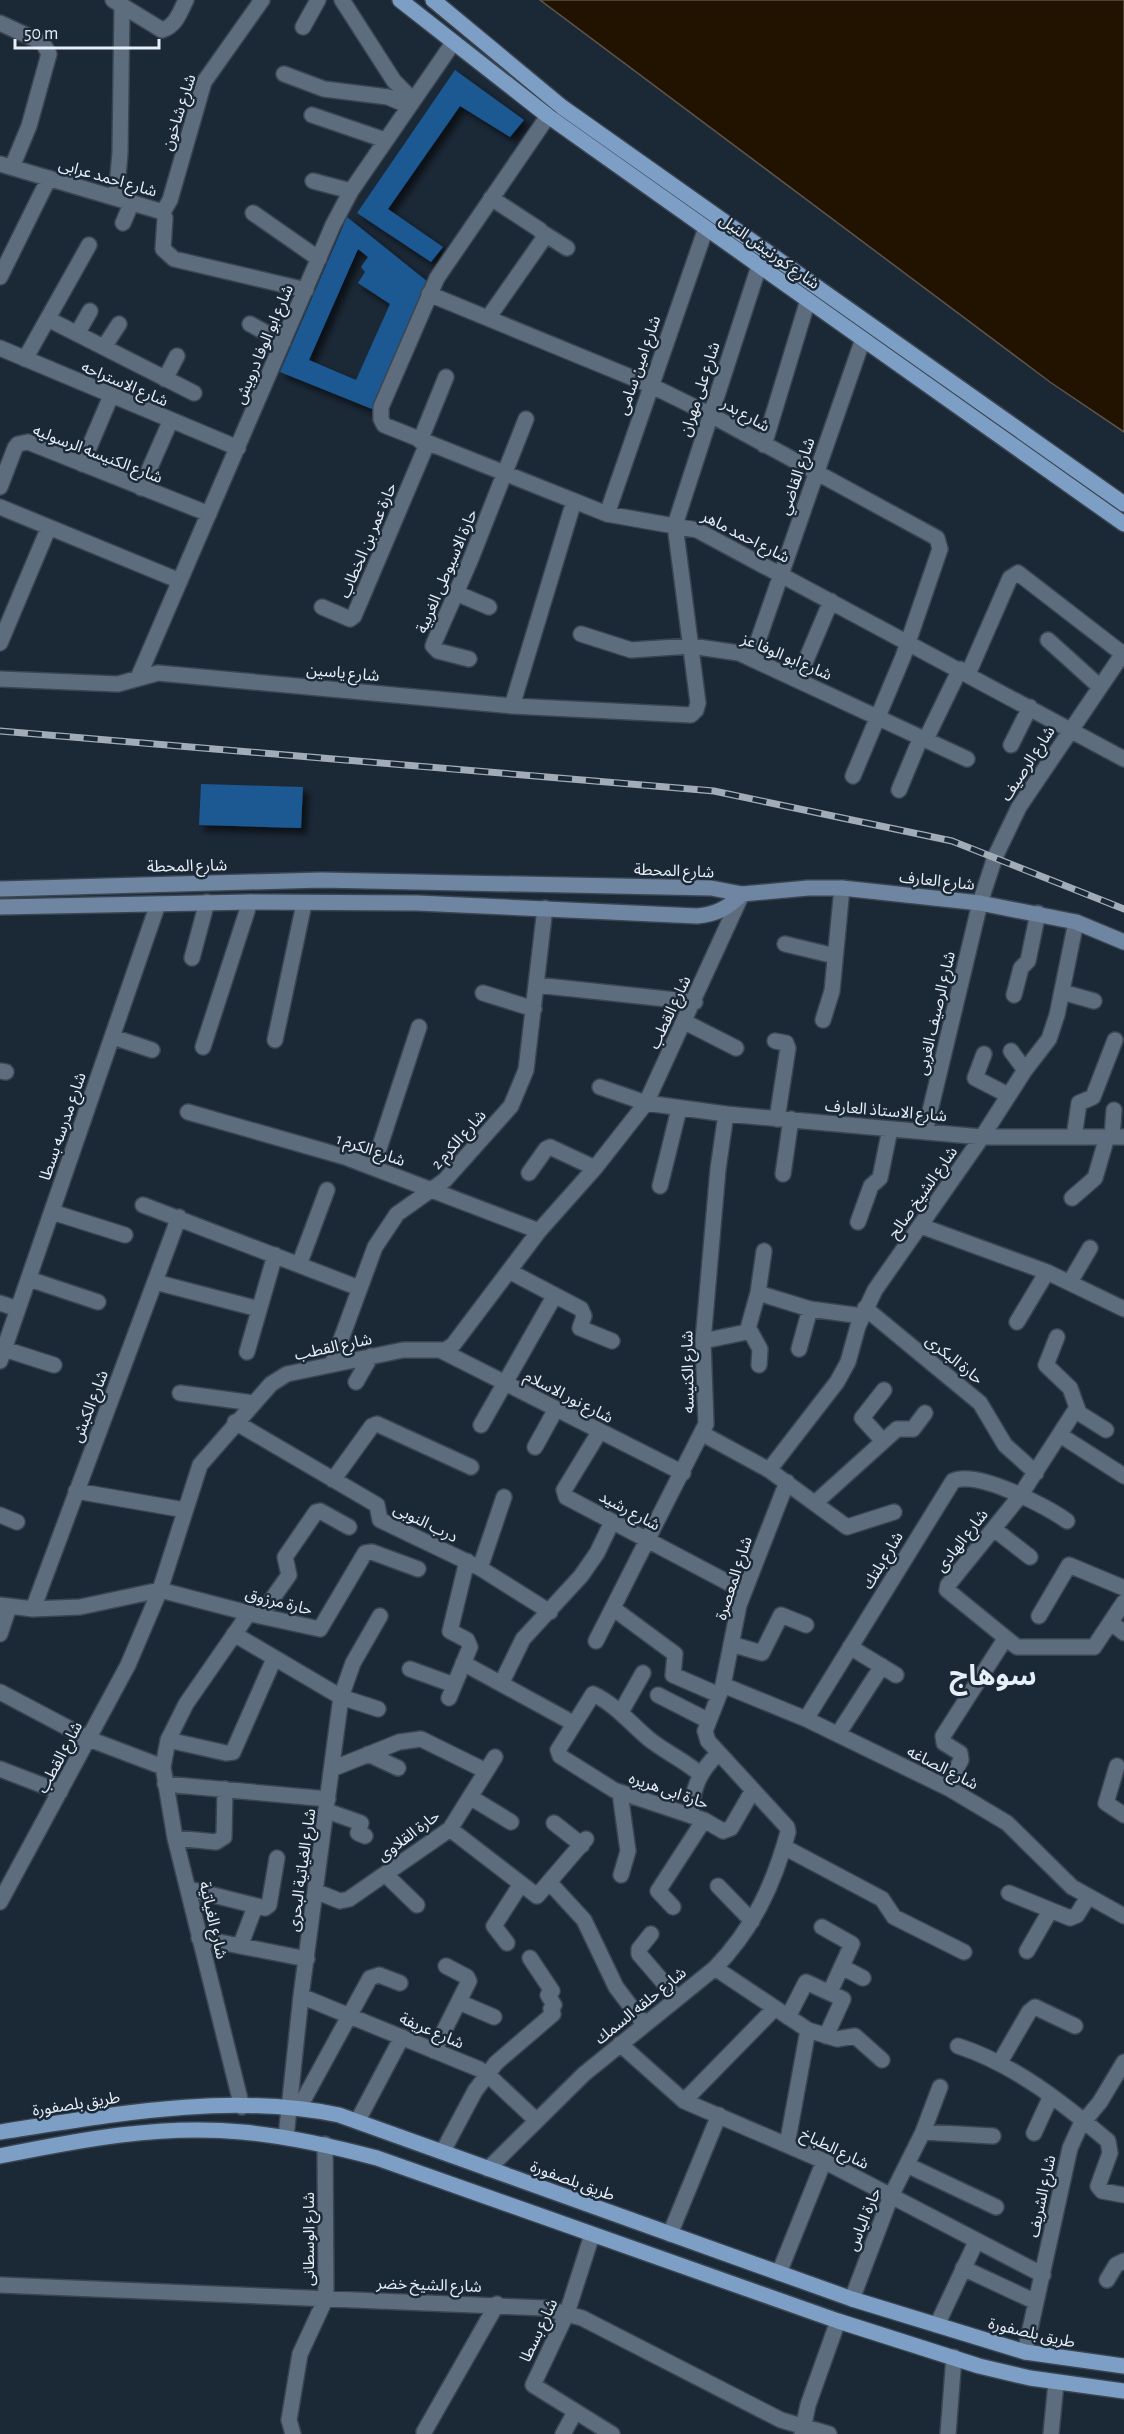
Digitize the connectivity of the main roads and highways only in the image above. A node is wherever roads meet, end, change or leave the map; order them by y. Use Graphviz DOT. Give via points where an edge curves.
graph roads {
  1 [pos="400,0"];
  2 [pos="432,0"];
  3 [pos="1124,504"];
  4 [pos="1124,524"];
  5 [pos="0,2132"];
  6 [pos="0,2156"];
  7 [pos="1124,2366"];
  8 [pos="1124,2391"];
  1 -- 4 [label="main road, شارع كورنيش النيل" via="548,116"];
  2 -- 3 [label="main road, شارع كورنيش النيل" via="562,107"];
  5 -- 7 [label="main road, طريق بلصفورة" via="124,2113 242,2107 294,2108 358,2121 852,2299 1025,2352"];
  6 -- 8 [label="main road" via="77,2140 219,2131 325,2144 377,2158 838,2321 1004,2373"];
}
